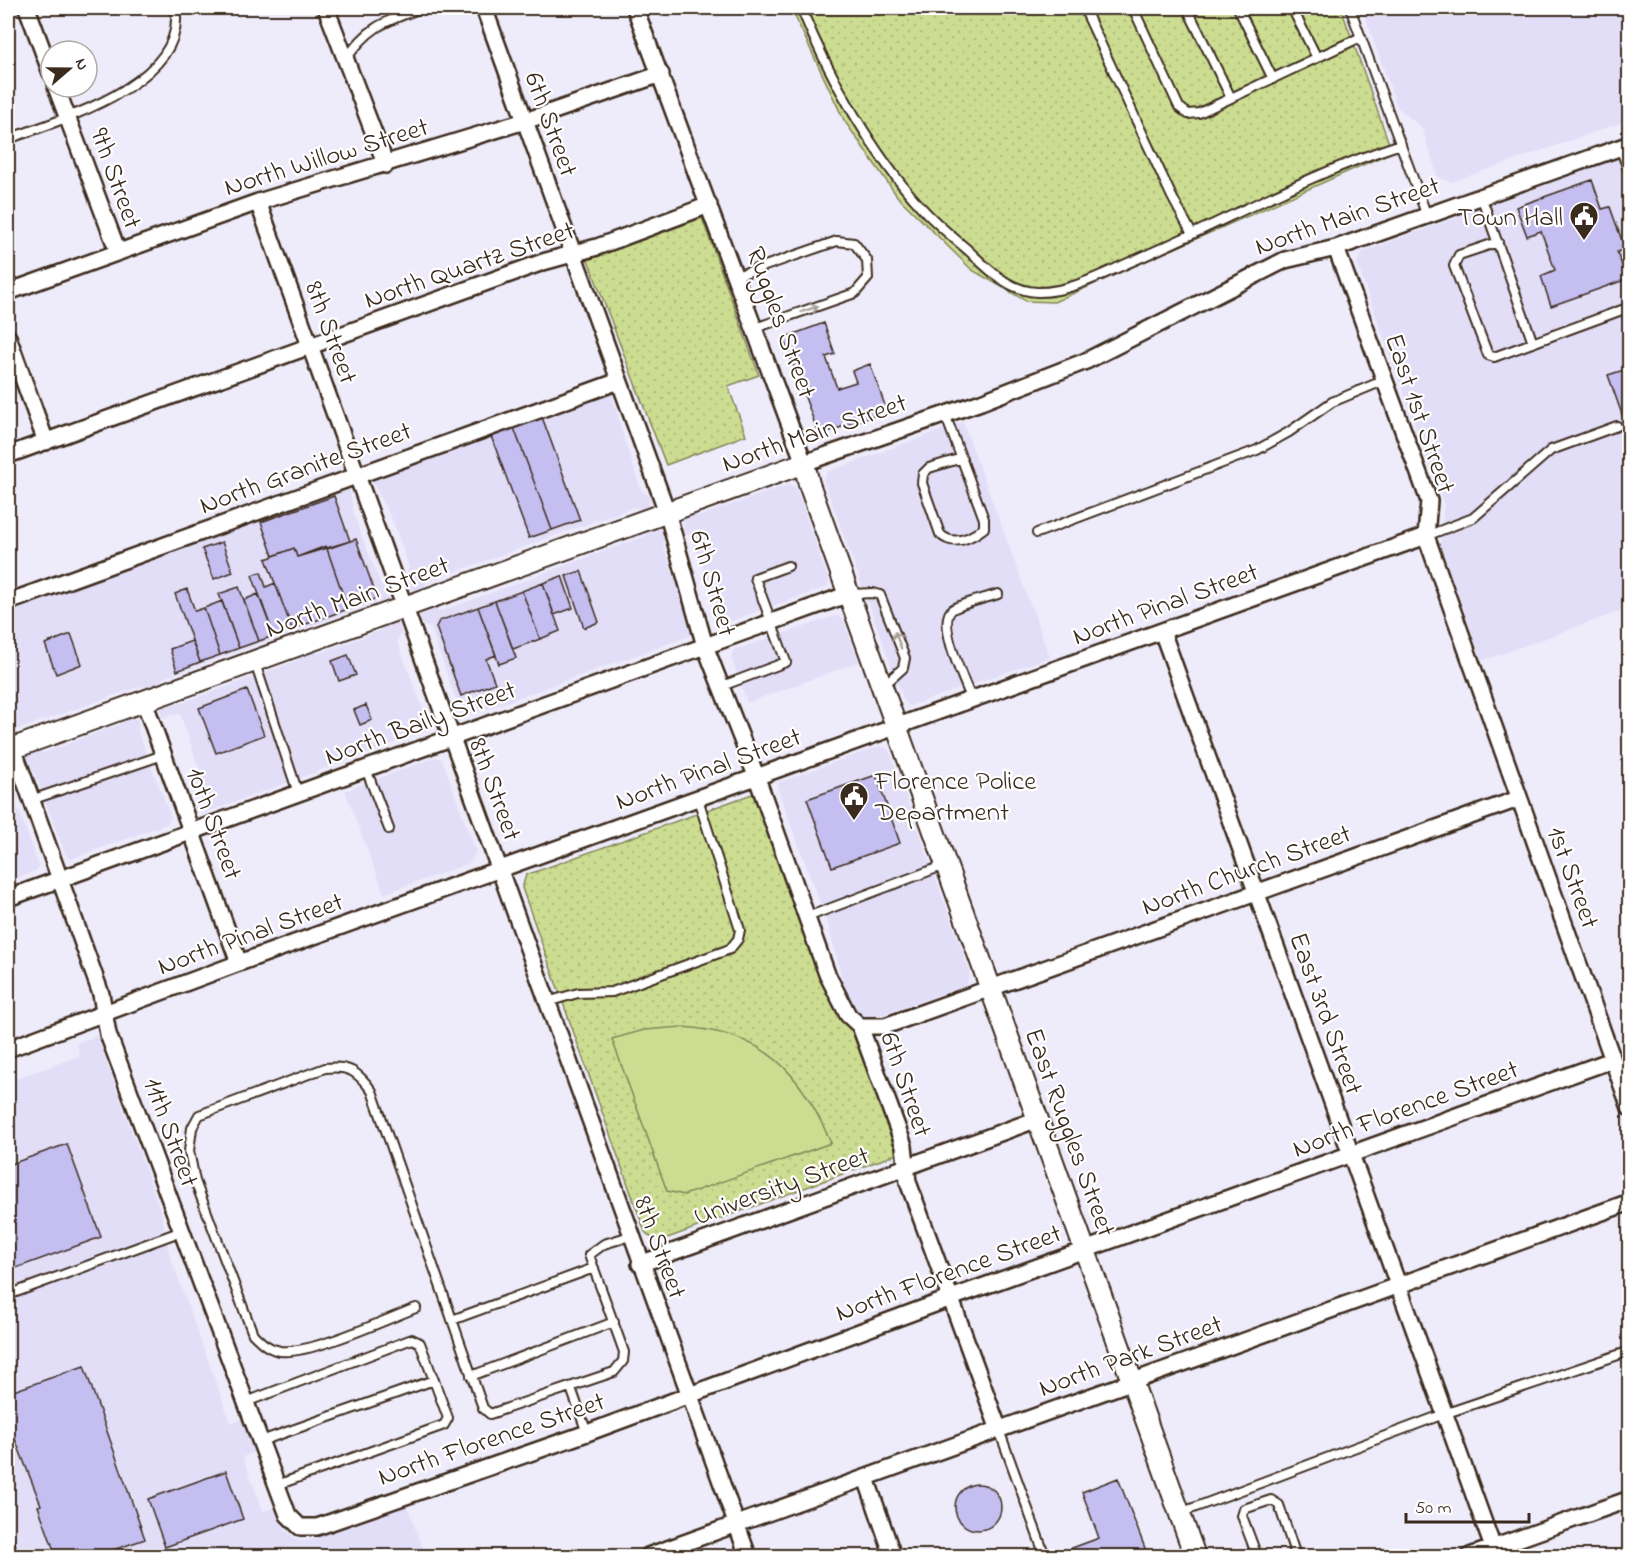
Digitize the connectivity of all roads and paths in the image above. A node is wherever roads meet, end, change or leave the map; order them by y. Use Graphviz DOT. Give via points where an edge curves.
graph roads {
  1 [pos="27,8"];
  2 [pos="175,8"];
  3 [pos="326,8"];
  4 [pos="421,8"];
  5 [pos="484,8"];
  6 [pos="635,8"];
  7 [pos="801,8"];
  8 [pos="1084,8"];
  9 [pos="1133,8"];
  10 [pos="1187,8"];
  11 [pos="1238,8"];
  12 [pos="1292,8"];
  13 [pos="1350,8"];
  14 [pos="1361,37"];
  15 [pos="39,40"];
  16 [pos="1317,58"];
  17 [pos="345,60"];
  18 [pos="661,74"];
  19 [pos="1273,79"];
  20 [pos="1231,98"];
  21 [pos="60,99"];
  22 [pos="67,117"];
  23 [pos="525,121"];
  24 [pos="8,139"];
  25 [pos="1401,144"];
  26 [pos="1624,145"];
  27 [pos="386,165"];
  28 [pos="1629,175"];
  29 [pos="1480,196"];
  30 [pos="258,202"];
  31 [pos="709,205"];
  32 [pos="1427,216"];
  33 [pos="1192,234"];
  34 [pos="1497,242"];
  35 [pos="1336,248"];
  36 [pos="118,252"];
  37 [pos="572,254"];
  38 [pos="736,276"];
  39 [pos="8,292"];
  40 [pos="1629,307"];
  41 [pos="755,328"];
  42 [pos="8,337"];
  43 [pos="1533,343"];
  44 [pos="310,346"];
  45 [pos="1385,380"];
  46 [pos="619,381"];
  47 [pos="945,414"];
  48 [pos="1617,426"];
  49 [pos="46,442"];
  50 [pos="8,456"];
  51 [pos="962,458"];
  52 [pos="804,463"];
  53 [pos="356,476"];
  54 [pos="667,512"];
  55 [pos="1037,533"];
  56 [pos="1426,536"];
  57 [pos="788,566"];
  58 [pos="849,594"];
  59 [pos="998,594"];
  60 [pos="8,602"];
  61 [pos="404,607"];
  62 [pos="771,622"];
  63 [pos="1162,631"];
  64 [pos="705,646"];
  65 [pos="255,662"];
  66 [pos="722,686"];
  67 [pos="882,687"];
  68 [pos="972,700"];
  69 [pos="144,701"];
  70 [pos="896,726"];
  71 [pos="451,738"];
  72 [pos="10,749"];
  73 [pos="163,755"];
  74 [pos="366,769"];
  75 [pos="758,778"];
  76 [pos="298,793"];
  77 [pos="698,799"];
  78 [pos="1518,799"];
  79 [pos="32,801"];
  80 [pos="389,829"];
  81 [pos="191,832"];
  82 [pos="946,865"];
  83 [pos="498,870"];
  84 [pos="60,879"];
  85 [pos="1256,892"];
  86 [pos="8,898"];
  87 [pos="807,917"];
  88 [pos="239,963"];
  89 [pos="990,987"];
  90 [pos="546,1002"];
  91 [pos="105,1014"];
  92 [pos="860,1026"];
  93 [pos="8,1049"];
  94 [pos="1612,1060"];
  95 [pos="1629,1108"];
  96 [pos="1038,1119"];
  97 [pos="1350,1154"];
  98 [pos="906,1167"];
  99 [pos="1629,1202"];
  100 [pos="182,1231"];
  101 [pos="630,1236"];
  102 [pos="1085,1250"];
  103 [pos="640,1264"];
  104 [pos="594,1268"];
  105 [pos="1398,1286"];
  106 [pos="8,1295"];
  107 [pos="951,1298"];
  108 [pos="416,1308"];
  109 [pos="452,1320"];
  110 [pos="614,1322"];
  111 [pos="1629,1351"];
  112 [pos="471,1376"];
  113 [pos="434,1380"];
  114 [pos="1132,1382"];
  115 [pos="572,1388"];
  116 [pos="688,1394"];
  117 [pos="246,1401"];
  118 [pos="1444,1414"];
  119 [pos="999,1430"];
  120 [pos="587,1433"];
  121 [pos="261,1441"];
  122 [pos="866,1478"];
  123 [pos="277,1485"];
  124 [pos="1629,1499"];
  125 [pos="1180,1513"];
  126 [pos="736,1525"];
  127 [pos="300,1527"];
  128 [pos="8,1540"];
  129 [pos="1494,1552"];
  130 [pos="14,1557"];
  131 [pos="648,1557"];
  132 [pos="748,1557"];
  133 [pos="893,1557"];
  134 [pos="1045,1557"];
  135 [pos="1196,1557"];
  136 [pos="1257,1557"];
  137 [pos="1296,1557"];
  138 [pos="1470,1557"];
  1 -- 15 [label="street"];
  2 -- 22 [label="lane" via="168,48 153,69 106,100"];
  3 -- 17 [label="street"];
  4 -- 17 [label="lane" via="376,26 360,39"];
  5 -- 23 [label="street, 6th Street"];
  6 -- 18 [label="street, Ruggles Street"];
  7 -- 33 [label="lane" via="853,111 893,174 922,209 1000,279 1028,291 1053,290 1114,269"];
  8 -- 33 [label="lane"];
  9 -- 20 [label="lane" via="1179,106 1188,114 1199,113"];
  10 -- 20 [label="lane"];
  11 -- 19 [label="lane"];
  12 -- 16 [label="lane"];
  13 -- 14 [label="lane"];
  14 -- 16 [label="lane"];
  14 -- 25 [label="lane"];
  16 -- 19 [label="lane"];
  17 -- 27 [label="street"];
  18 -- 23 [label="street, North Willow Street"];
  18 -- 31 [label="street, Ruggles Street"];
  19 -- 20 [label="lane"];
  21 -- 22 [label="street, 9th Street"];
  22 -- 24 [label="lane"];
  22 -- 36 [label="street, 9th Street"];
  23 -- 27 [label="street, North Willow Street"];
  23 -- 37 [label="street, 6th Street"];
  25 -- 32 [label="lane"];
  25 -- 33 [label="lane" via="1331,170"];
  26 -- 28 [label="lane"];
  26 -- 29 [label="street, North Main Street"];
  27 -- 30 [label="street, North Willow Street"];
  29 -- 32 [label="street, North Main Street"];
  29 -- 34 [label="lane"];
  30 -- 36 [label="street, North Willow Street"];
  30 -- 44 [label="street, 8th Street"];
  31 -- 37 [label="street, North Quartz Street"];
  31 -- 38 [label="street, Ruggles Street"];
  32 -- 35 [label="street, North Main Street"];
  34 -- 43 [label="lane"];
  34 -- 43 [label="lane" via="1459,255 1454,266 1488,355 1494,357"];
  35 -- 45 [label="street, East 1st Street"];
  35 -- 47 [label="street, North Main Street" via="1285,260 1086,361"];
  36 -- 39 [label="street, North Willow Street"];
  37 -- 44 [label="street, North Quartz Street"];
  37 -- 46 [label="street, 6th Street"];
  38 -- 41 [label="street, Ruggles Street"];
  41 -- 38 [label="lane, one-way" via="855,293 868,278 867,260 854,243 837,241"];
  40 -- 43 [label="lane"];
  41 -- 52 [label="street, Ruggles Street"];
  42 -- 49 [label="street"];
  44 -- 49 [label="street, North Quartz Street"];
  44 -- 53 [label="street, 8th Street"];
  45 -- 55 [label="lane" via="1332,402 1257,450"];
  45 -- 56 [label="street, East 1st Street" via="1429,501"];
  46 -- 53 [label="street, North Granite Street"];
  46 -- 54 [label="street, 6th Street"];
  47 -- 51 [label="lane"];
  47 -- 52 [label="street, North Main Street"];
  48 -- 56 [label="lane" via="1551,450 1473,518"];
  49 -- 50 [label="street, North Quartz Street"];
  51 -- 51 [label="lane" via="984,528 954,542 940,534 922,483 929,468"];
  52 -- 54 [label="street, North Main Street"];
  52 -- 58 [label="street, Ruggles Street"];
  53 -- 60 [label="street, North Granite Street"];
  53 -- 61 [label="street, 8th Street"];
  54 -- 61 [label="street, North Main Street"];
  54 -- 64 [label="street, 6th Street"];
  56 -- 63 [label="street, North Pinal Street"];
  56 -- 78 [label="street, East 1st Street"];
  57 -- 62 [label="lane" via="755,578"];
  58 -- 62 [label="street, North Baily Street"];
  58 -- 67 [label="street, Ruggles Street"];
  67 -- 58 [label="lane, one-way" via="903,668 905,658 879,595"];
  59 -- 68 [label="lane" via="952,610 947,617 946,632"];
  61 -- 65 [label="street, North Main Street"];
  61 -- 71 [label="street, 8th Street"];
  62 -- 64 [label="street, North Baily Street"];
  62 -- 66 [label="lane" via="786,662"];
  63 -- 68 [label="street, North Pinal Street"];
  63 -- 85 [label="street, East 3rd Street"];
  64 -- 66 [label="street, 6th Street"];
  64 -- 71 [label="street, North Baily Street"];
  65 -- 69 [label="street, North Main Street"];
  65 -- 76 [label="lane"];
  66 -- 75 [label="street, 6th Street"];
  67 -- 70 [label="street, Ruggles Street"];
  68 -- 70 [label="street, North Pinal Street"];
  69 -- 72 [label="street, North Main Street"];
  69 -- 73 [label="street, 10th Street"];
  70 -- 75 [label="street, North Pinal Street"];
  70 -- 82 [label="street, East Ruggles Street"];
  71 -- 74 [label="street, North Baily Street"];
  71 -- 83 [label="street, 8th Street"];
  72 -- 79 [label="street, 11th Street"];
  73 -- 79 [label="lane"];
  73 -- 81 [label="street, 10th Street"];
  74 -- 76 [label="street, North Baily Street"];
  74 -- 80 [label="lane"];
  75 -- 77 [label="street, North Pinal Street"];
  75 -- 87 [label="street, 6th Street"];
  76 -- 81 [label="street, North Baily Street"];
  77 -- 83 [label="street, North Pinal Street"];
  77 -- 90 [label="lane" via="740,930 738,939 730,949 612,992 578,993"];
  78 -- 85 [label="street, North Church Street"];
  78 -- 94 [label="street, 1st Street"];
  79 -- 84 [label="street, 11th Street"];
  81 -- 84 [label="street, North Baily Street"];
  81 -- 88 [label="street, 10th Street"];
  82 -- 87 [label="lane"];
  82 -- 89 [label="street, East Ruggles Street"];
  83 -- 88 [label="street, North Pinal Street"];
  83 -- 90 [label="street, 8th Street"];
  84 -- 86 [label="street, North Baily Street"];
  84 -- 91 [label="street, 11th Street"];
  85 -- 89 [label="street, North Church Street"];
  85 -- 97 [label="street, East 3rd Street"];
  87 -- 92 [label="street, 6th Street" via="828,974 848,1015"];
  88 -- 91 [label="street, North Pinal Street"];
  89 -- 92 [label="street, North Church Street" via="885,1026"];
  89 -- 96 [label="street, East Ruggles Street"];
  90 -- 101 [label="street, 8th Street"];
  91 -- 93 [label="street, North Pinal Street"];
  91 -- 100 [label="street, 11th Street" via="108,1034"];
  92 -- 98 [label="street, 6th Street" via="904,1146"];
  94 -- 95 [label="street, 1st Street"];
  94 -- 97 [label="street, North Florence Street"];
  96 -- 98 [label="street, University Street"];
  96 -- 102 [label="street, East Ruggles Street"];
  97 -- 102 [label="street, North Florence Street"];
  97 -- 105 [label="street, East 3rd Street"];
  98 -- 103 [label="street, University Street"];
  98 -- 107 [label="street, 6th Street"];
  99 -- 105 [label="street, North Park Street"];
  100 -- 106 [label="lane"];
  100 -- 117 [label="street, 11th Street"];
  101 -- 103 [label="street, 8th Street"];
  101 -- 104 [label="lane" via="604,1244 589,1255"];
  102 -- 107 [label="street, North Florence Street"];
  102 -- 114 [label="street, East Ruggles Street"];
  103 -- 116 [label="street, 8th Street"];
  104 -- 109 [label="lane"];
  104 -- 110 [label="lane"];
  105 -- 114 [label="street, North Park Street"];
  105 -- 118 [label="street, East 3rd Street"];
  107 -- 116 [label="street, North Florence Street"];
  107 -- 119 [label="street, 6th Street"];
  108 -- 109 [label="lane" via="314,1346 280,1351 265,1346 253,1334 195,1180 189,1151 192,1128 199,1115 325,1068 343,1066 359,1074 372,1091"];
  109 -- 112 [label="lane"];
  110 -- 112 [label="lane"];
  110 -- 115 [label="lane" via="623,1361 614,1372"];
  111 -- 118 [label="lane"];
  112 -- 115 [label="lane" via="483,1408 490,1414"];
  113 -- 117 [label="lane" via="420,1343 412,1339"];
  113 -- 121 [label="lane"];
  113 -- 123 [label="lane" via="448,1418 444,1425"];
  114 -- 119 [label="street, North Park Street"];
  114 -- 125 [label="street, East Ruggles Street"];
  115 -- 120 [label="lane"];
  116 -- 120 [label="street, North Florence Street"];
  116 -- 126 [label="street, 8th Street"];
  117 -- 121 [label="street, 11th Street"];
  118 -- 125 [label="lane"];
  118 -- 129 [label="street, East 3rd Street"];
  119 -- 122 [label="street, North Park Street"];
  119 -- 134 [label="lane"];
  120 -- 127 [label="street, North Florence Street" via="317,1527"];
  121 -- 123 [label="street, 11th Street"];
  122 -- 126 [label="street, North Park Street"];
  122 -- 133 [label="street"];
  123 -- 127 [label="street, 11th Street" via="288,1515"];
  124 -- 129 [label="street"];
  125 -- 135 [label="street, East Ruggles Street"];
  126 -- 131 [label="street, North Park Street"];
  126 -- 132 [label="street, 8th Street"];
  128 -- 130 [label="lane"];
  129 -- 138 [label="street"];
  136 -- 137 [label="lane" via="1242,1516 1244,1509 1271,1500 1279,1505"];
}
